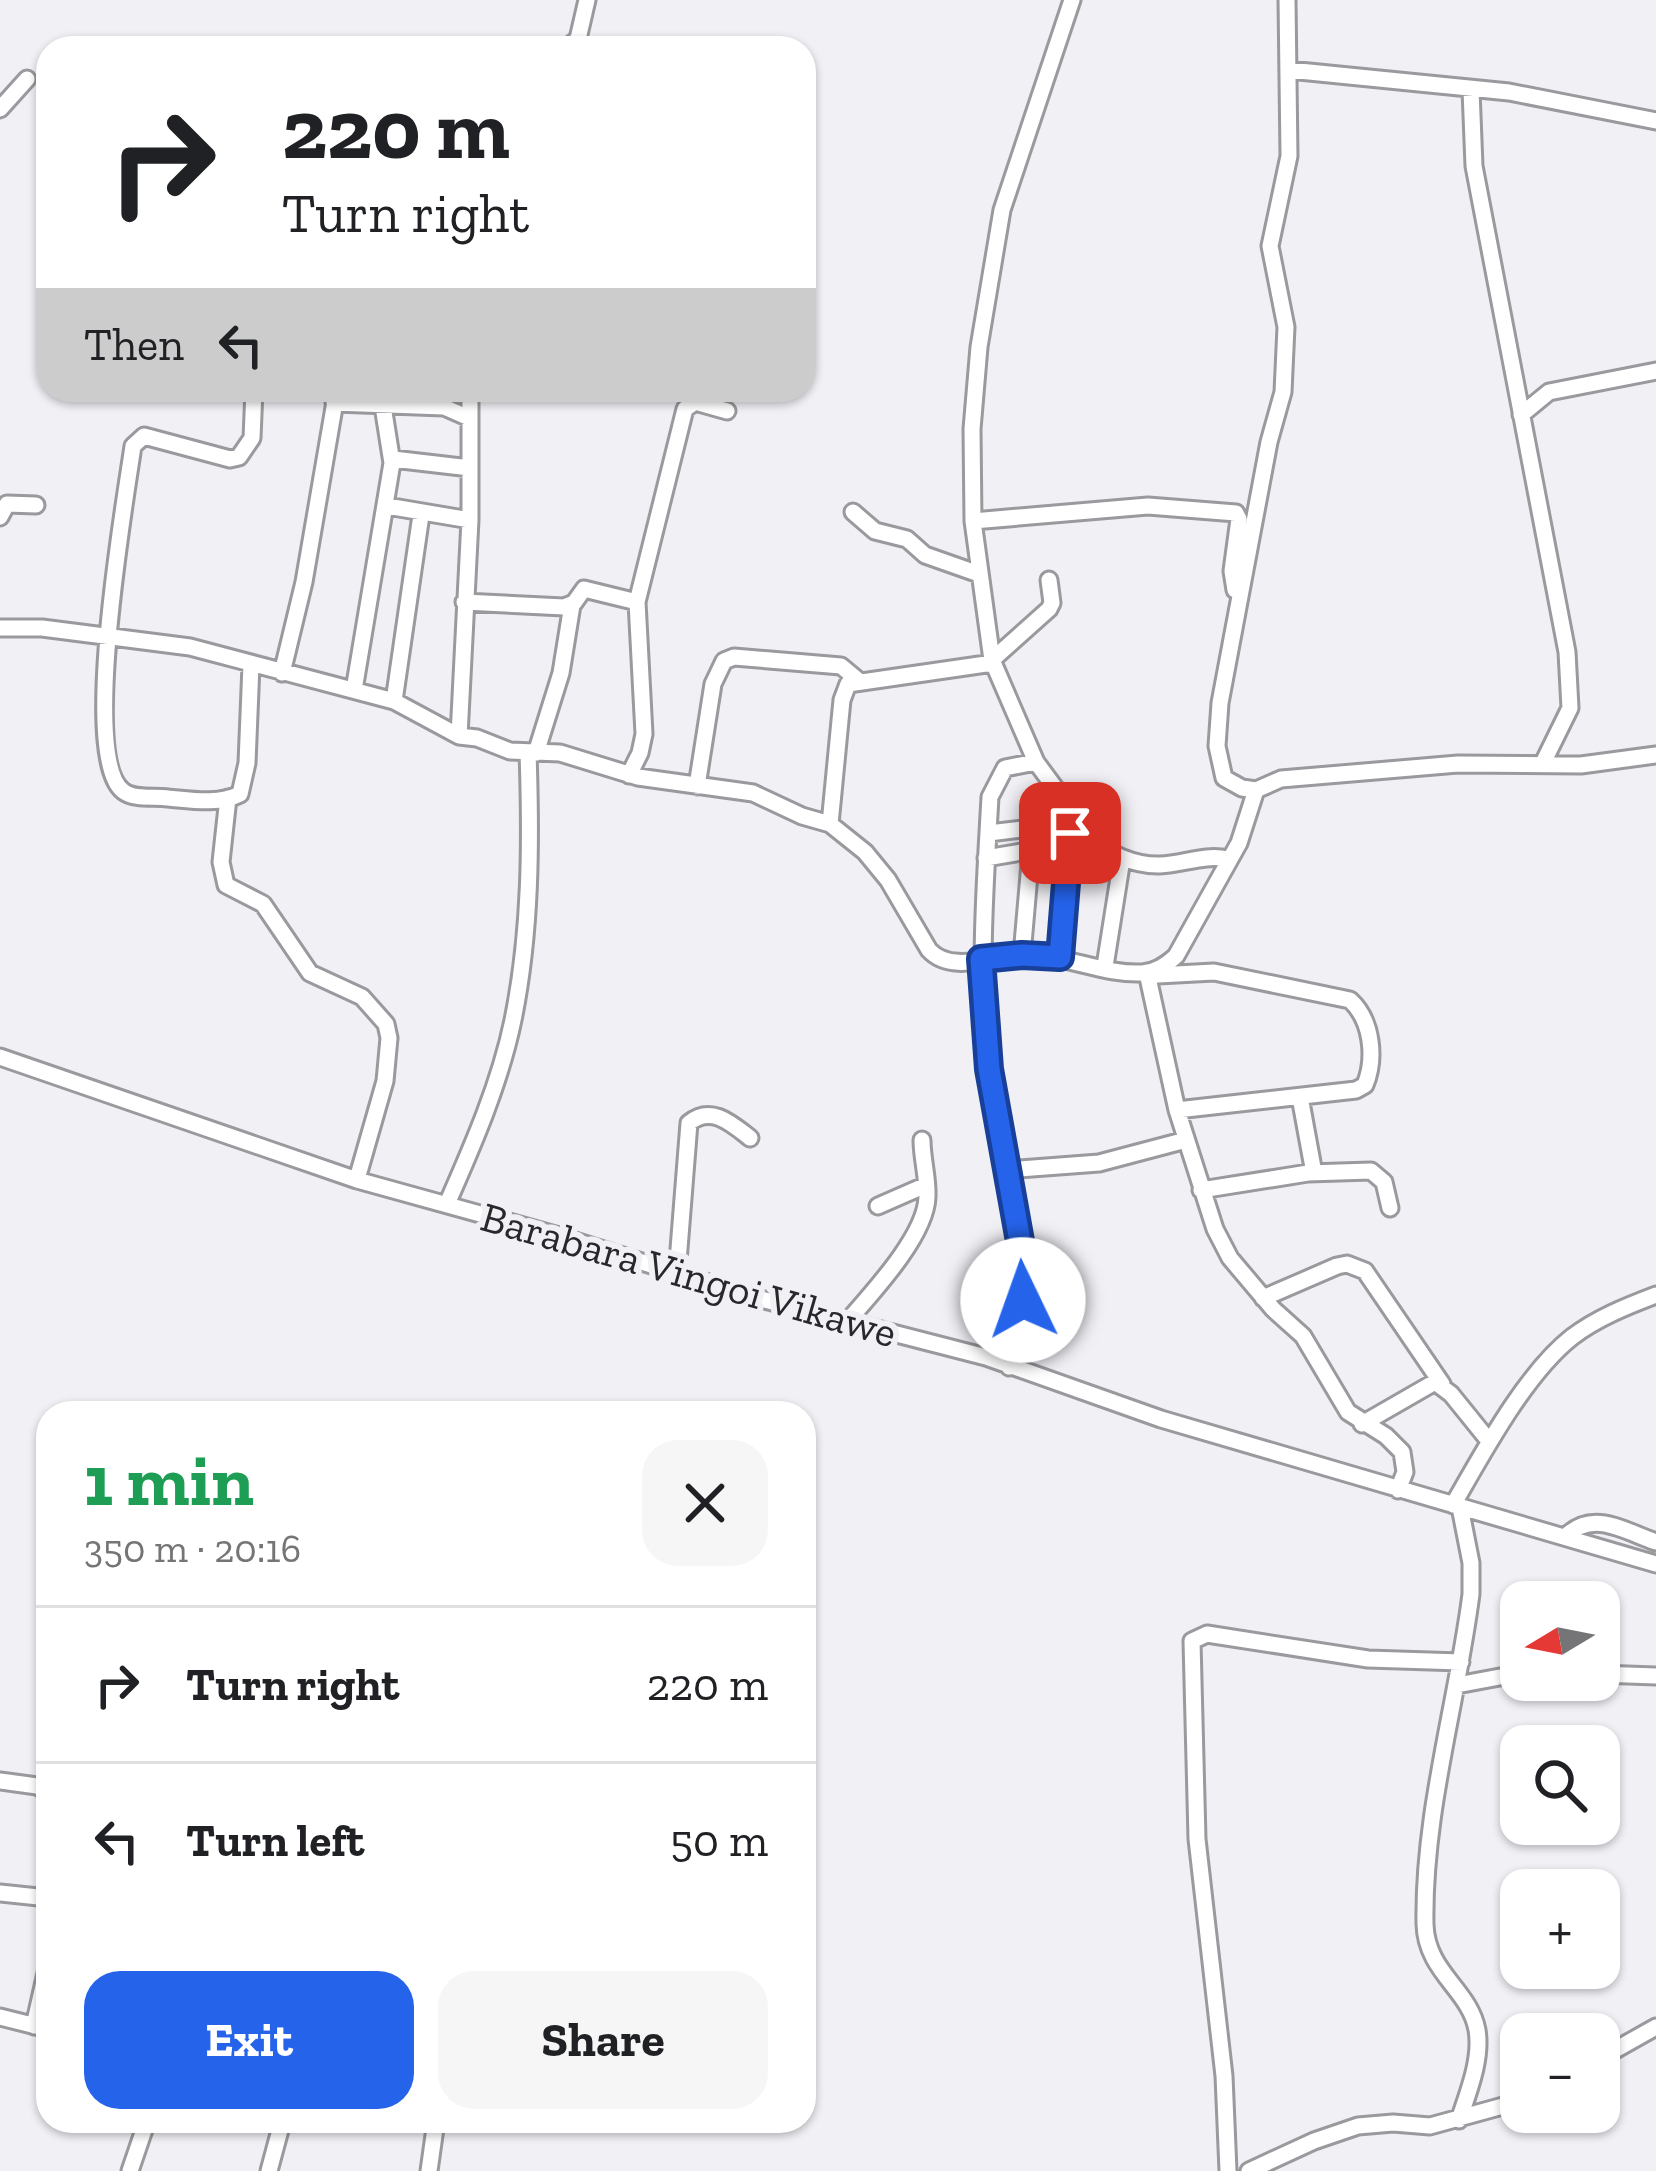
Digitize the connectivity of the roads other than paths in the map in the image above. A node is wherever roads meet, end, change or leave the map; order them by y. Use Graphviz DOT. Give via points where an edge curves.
graph roads {
  1 [pos="587,0"];
  2 [pos="1072,0"];
  3 [pos="1287,0"];
  4 [pos="579,36"];
  5 [pos="1289,70"];
  6 [pos="27,79"];
  7 [pos="1471,90"];
  8 [pos="0,110"];
  9 [pos="1656,121"];
  10 [pos="1656,371"];
  11 [pos="254,402"];
  12 [pos="335,402"];
  13 [pos="364,402"];
  14 [pos="470,402"];
  15 [pos="383,406"];
  16 [pos="727,411"];
  17 [pos="1521,415"];
  18 [pos="469,418"];
  19 [pos="393,459"];
  20 [pos="470,468"];
  21 [pos="36,506"];
  22 [pos="387,506"];
  23 [pos="853,512"];
  24 [pos="421,514"];
  25 [pos="0,517"];
  26 [pos="470,520"];
  27 [pos="973,520"];
  28 [pos="980,574"];
  29 [pos="1049,580"];
  30 [pos="1239,598"];
  31 [pos="464,602"];
  32 [pos="637,602"];
  33 [pos="572,605"];
  34 [pos="0,628"];
  35 [pos="106,635"];
  36 [pos="992,662"];
  37 [pos="250,665"];
  38 [pos="282,673"];
  39 [pos="859,681"];
  40 [pos="354,690"];
  41 [pos="394,701"];
  42 [pos="459,736"];
  43 [pos="532,753"];
  44 [pos="1656,755"];
  45 [pos="1036,762"];
  46 [pos="1543,763"];
  47 [pos="629,775"];
  48 [pos="698,786"];
  49 [pos="1256,790"];
  50 [pos="228,798"];
  51 [pos="830,824"];
  52 [pos="1033,830"];
  53 [pos="1070,831"];
  54 [pos="989,833"];
  55 [pos="1033,850"];
  56 [pos="986,858"];
  57 [pos="1122,859"];
  58 [pos="1228,859"];
  59 [pos="1022,955"];
  60 [pos="1060,957"];
  61 [pos="981,959"];
  62 [pos="1105,966"];
  63 [pos="1149,975"];
  64 [pos="0,1057"];
  65 [pos="1300,1097"];
  66 [pos="1178,1110"];
  67 [pos="750,1138"];
  68 [pos="922,1140"];
  69 [pos="1186,1140"];
  70 [pos="1006,1170"];
  71 [pos="1314,1173"];
  72 [pos="358,1179"];
  73 [pos="926,1185"];
  74 [pos="1201,1190"];
  75 [pos="447,1204"];
  76 [pos="878,1206"];
  77 [pos="1390,1208"];
  78 [pos="677,1274"];
  79 [pos="1656,1295"];
  80 [pos="1263,1298"];
  81 [pos="846,1323"];
  82 [pos="1009,1367"];
  83 [pos="1442,1384"];
  84 [pos="1362,1424"];
  85 [pos="1489,1441"];
  86 [pos="1398,1490"];
  87 [pos="1456,1506"];
  88 [pos="1565,1537"];
  89 [pos="1656,1542"];
  90 [pos="1656,1564"];
  91 [pos="1460,1662"];
  92 [pos="1620,1675"];
  93 [pos="1656,1676"];
  94 [pos="1500,1677"];
  95 [pos="1456,1684"];
  96 [pos="0,1781"];
  97 [pos="36,1786"];
  98 [pos="0,1893"];
  99 [pos="36,1897"];
  100 [pos="0,2017"];
  101 [pos="36,2026"];
  102 [pos="1656,2027"];
  103 [pos="1620,2048"];
  104 [pos="1500,2108"];
  105 [pos="1460,2120"];
  106 [pos="143,2133"];
  107 [pos="279,2133"];
  108 [pos="434,2133"];
  109 [pos="130,2171"];
  110 [pos="269,2171"];
  111 [pos="428,2171"];
  112 [pos="1228,2171"];
  113 [pos="1249,2171"];
  1 -- 4 [label="street"];
  2 -- 27 [label="street" via="1012,174 992,265 974,387"];
  3 -- 5 [label="street"];
  5 -- 7 [label="street"];
  5 -- 30 [label="street" via="1289,165 1270,246 1286,327 1283,392"];
  6 -- 8 [label="street"];
  7 -- 9 [label="street"];
  7 -- 17 [label="street" via="1474,166"];
  10 -- 17 [label="street" via="1549,392"];
  11 -- 35 [label="street" via="252,438 230,460 136,440"];
  12 -- 38 [label="street"];
  13 -- 15 [label="street"];
  14 -- 18 [label="street"];
  15 -- 18 [label="street" via="444,407"];
  15 -- 19 [label="street"];
  16 -- 32 [label="street" via="695,402 685,409"];
  17 -- 46 [label="street" via="1567,652 1570,708"];
  18 -- 20 [label="street"];
  19 -- 20 [label="street"];
  19 -- 22 [label="street"];
  20 -- 26 [label="street"];
  21 -- 25 [label="street" via="11,503"];
  22 -- 24 [label="street"];
  22 -- 40 [label="street"];
  23 -- 28 [label="street" via="875,531"];
  24 -- 26 [label="street"];
  24 -- 41 [label="street"];
  26 -- 31 [label="street"];
  27 -- 28 [label="street"];
  27 -- 30 [label="street" via="1148,506 1236,513 1232,572"];
  28 -- 36 [label="street"];
  29 -- 36 [label="street" via="1049,609"];
  30 -- 49 [label="street" via="1216,746 1224,778"];
  31 -- 33 [label="street"];
  31 -- 42 [label="street"];
  32 -- 33 [label="street" via="584,589"];
  32 -- 47 [label="street" via="644,734"];
  33 -- 43 [label="street" via="561,673"];
  34 -- 35 [label="street"];
  35 -- 37 [label="street"];
  35 -- 50 [label="street" via="107,755 121,790"];
  36 -- 39 [label="street"];
  36 -- 45 [label="street"];
  37 -- 38 [label="street"];
  37 -- 50 [label="street" via="244,780 240,794"];
  38 -- 40 [label="street"];
  39 -- 48 [label="street" via="830,664 724,661 713,684"];
  39 -- 51 [label="street" via="848,684 842,700"];
  40 -- 41 [label="street"];
  41 -- 42 [label="street"];
  42 -- 43 [label="street"];
  43 -- 47 [label="street" via="580,757"];
  43 -- 75 [label="street" via="529,879 512,1023"];
  44 -- 46 [label="street"];
  45 -- 53 [label="street" via="1064,800"];
  45 -- 54 [label="street" via="1011,765 995,781"];
  46 -- 49 [label="street" via="1297,776"];
  47 -- 48 [label="street"];
  48 -- 51 [label="street" via="753,793"];
  49 -- 58 [label="street"];
  50 -- 72 [label="street" via="226,885 262,904 310,973 362,997 386,1024 385,1082"];
  51 -- 61 [label="street" via="888,880 937,959"];
  52 -- 53 [label="street"];
  52 -- 54 [label="street"];
  52 -- 55 [label="street"];
  53 -- 57 [label="street"];
  53 -- 60 [label="street"];
  54 -- 56 [label="street"];
  55 -- 56 [label="street"];
  55 -- 59 [label="street"];
  56 -- 61 [label="street"];
  57 -- 58 [label="street"];
  57 -- 62 [label="street"];
  58 -- 63 [label="street" via="1176,956"];
  59 -- 60 [label="street"];
  59 -- 61 [label="street"];
  60 -- 62 [label="street"];
  61 -- 70 [label="street"];
  62 -- 63 [label="street"];
  63 -- 65 [label="street" via="1199,971 1350,1000 1370,1040 1365,1085"];
  63 -- 66 [label="street"];
  64 -- 72 [label="street, Barabara Vingoi Vikawe"];
  65 -- 66 [label="street"];
  65 -- 71 [label="street"];
  66 -- 69 [label="street"];
  67 -- 78 [label="street" via="716,1115 689,1123"];
  68 -- 73 [label="street"];
  69 -- 70 [label="street" via="1099,1163"];
  69 -- 74 [label="street"];
  70 -- 82 [label="street" via="1025,1269"];
  71 -- 74 [label="street"];
  71 -- 77 [label="street" via="1377,1173"];
  72 -- 75 [label="street, Barabara Vingoi Vikawe"];
  73 -- 76 [label="street"];
  73 -- 81 [label="street" via="914,1233"];
  74 -- 80 [label="street" via="1223,1246"];
  75 -- 78 [label="street, Barabara Vingoi Vikawe"];
  78 -- 81 [label="street, Barabara Vingoi Vikawe"];
  79 -- 85 [label="street" via="1556,1350"];
  80 -- 83 [label="street" via="1337,1266 1365,1271"];
  80 -- 84 [label="street" via="1304,1336"];
  81 -- 82 [label="street, Barabara Vingoi Vikawe"];
  82 -- 86 [label="street, Barabara Vingoi Vikawe"];
  83 -- 84 [label="street" via="1428,1383"];
  83 -- 85 [label="street"];
  84 -- 86 [label="street" via="1402,1452 1406,1472"];
  85 -- 87 [label="street"];
  86 -- 87 [label="street, Barabara Vingoi Vikawe"];
  87 -- 88 [label="street, Barabara Vingoi Vikawe"];
  87 -- 91 [label="street" via="1471,1573"];
  88 -- 89 [label="street" via="1582,1522 1598,1521"];
  88 -- 90 [label="street, Barabara Vingoi Vikawe"];
  91 -- 95 [label="street"];
  91 -- 112 [label="street" via="1368,1659 1207,1634 1192,1641 1197,1839"];
  92 -- 93 [label="street"];
  94 -- 95 [label="street"];
  95 -- 105 [label="street" via="1431,1824 1425,1920 1432,1956 1478,2032"];
  96 -- 97 [label="street"];
  98 -- 99 [label="street"];
  100 -- 101 [label="street"];
  102 -- 103 [label="street"];
  104 -- 105 [label="street"];
  105 -- 113 [label="street" via="1358,2126"];
  106 -- 109 [label="street"];
  107 -- 110 [label="street"];
  108 -- 111 [label="street"];
}
